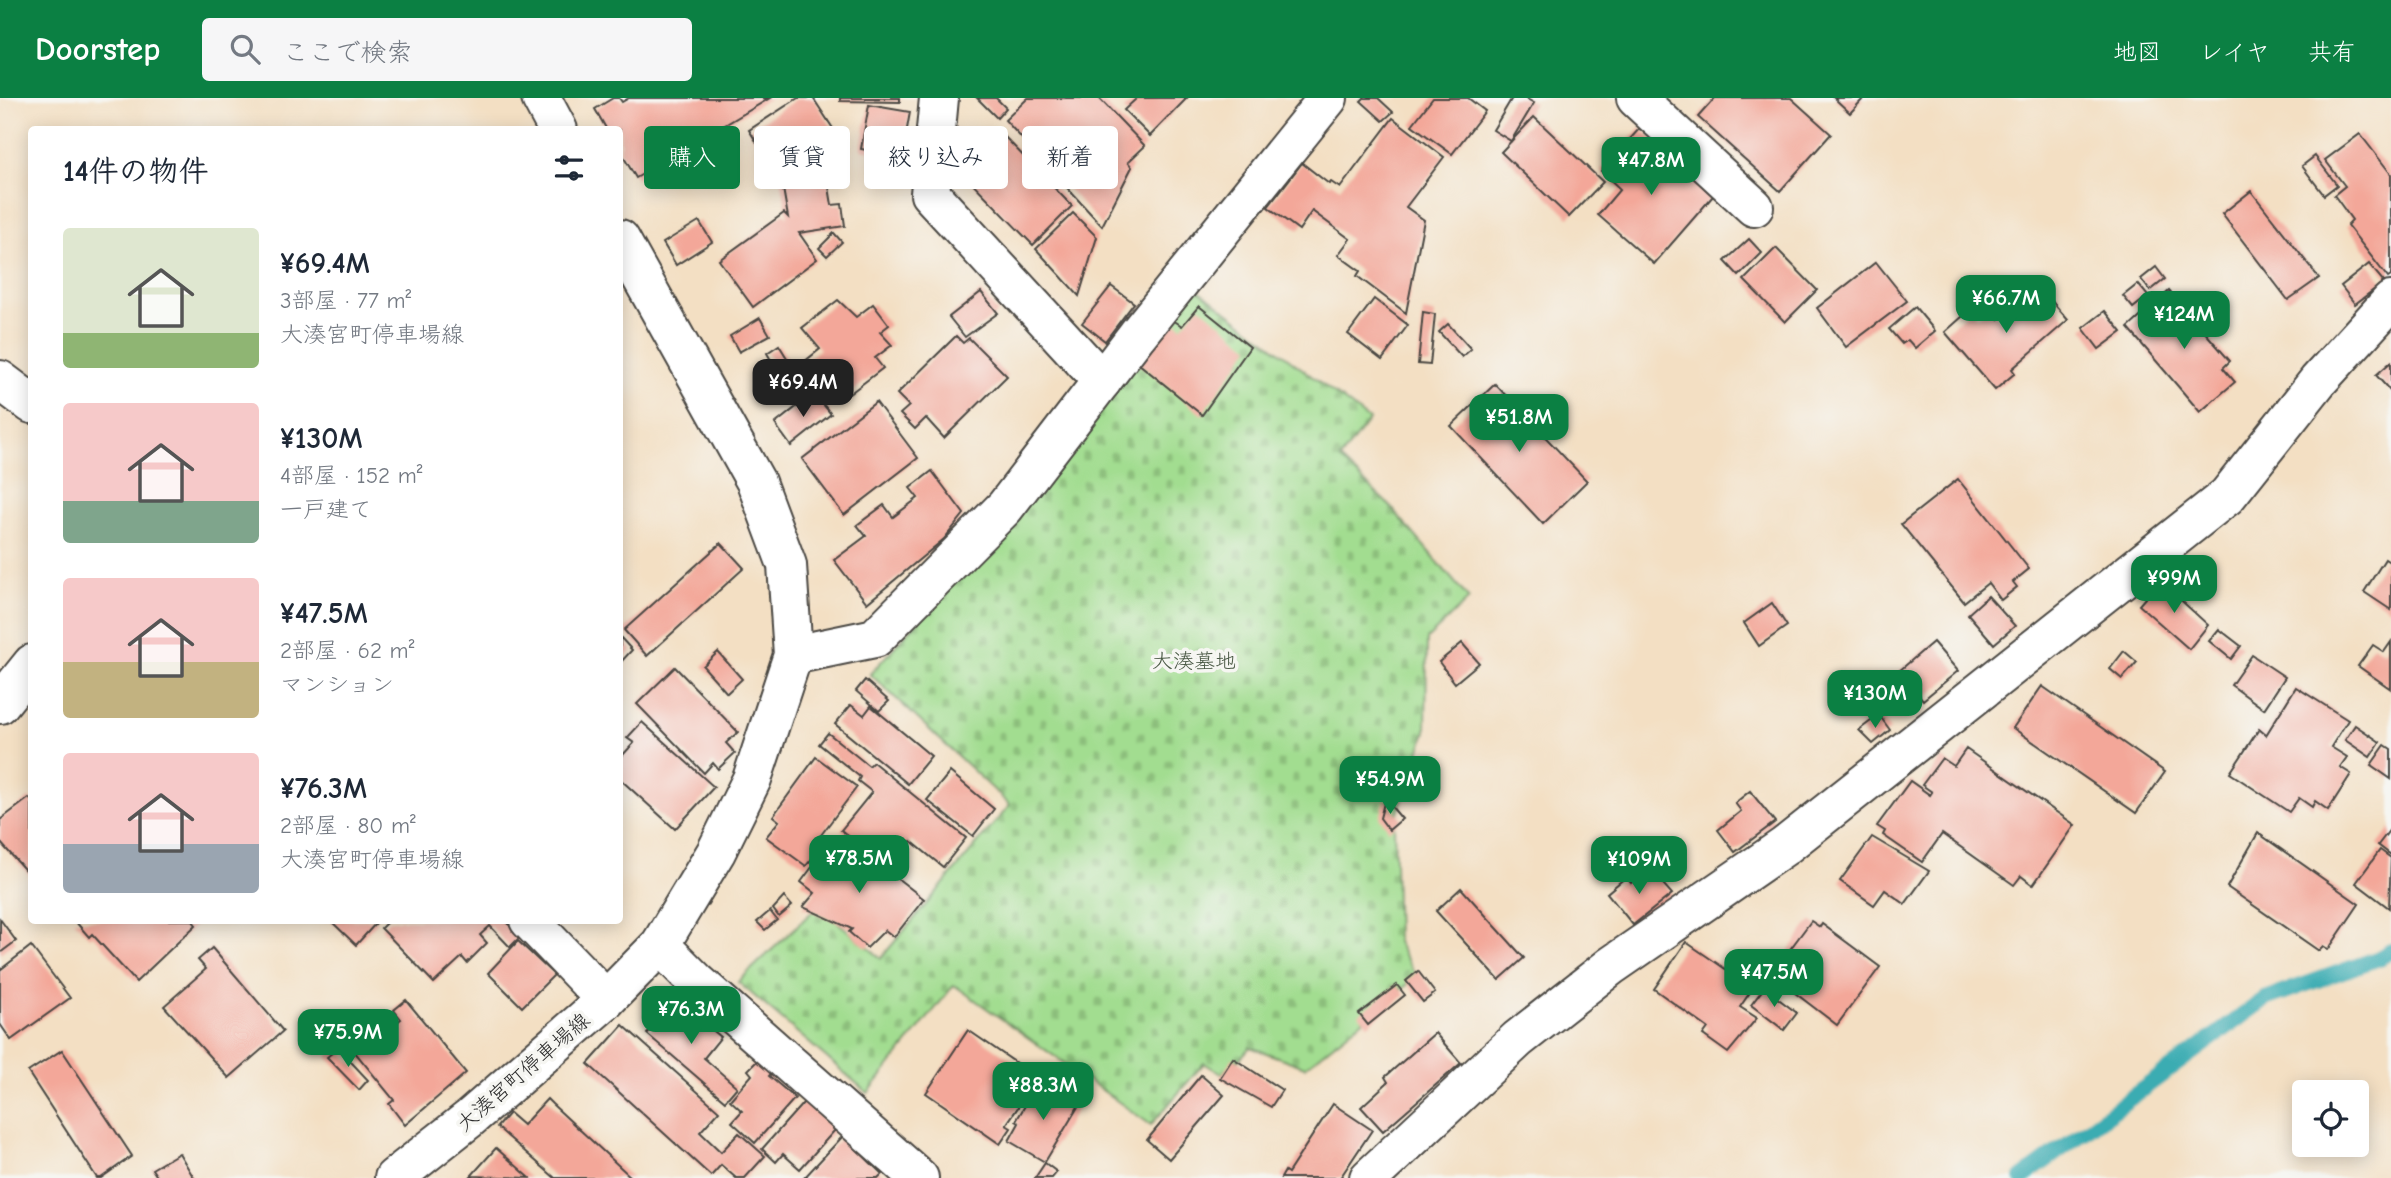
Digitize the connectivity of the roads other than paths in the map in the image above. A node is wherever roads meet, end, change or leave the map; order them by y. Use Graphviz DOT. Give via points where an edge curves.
graph roads {
  1 [pos="541,98"];
  2 [pos="939,98"];
  3 [pos="1328,98"];
  4 [pos="1636,98"];
  5 [pos="556,126"];
  6 [pos="1754,207"];
  7 [pos="623,244"];
  8 [pos="2391,301"];
  9 [pos="0,380"];
  10 [pos="1102,381"];
  11 [pos="28,401"];
  12 [pos="793,655"];
  13 [pos="28,669"];
  14 [pos="0,704"];
  15 [pos="533,924"];
  16 [pos="660,946"];
  17 [pos="606,1000"];
  18 [pos="394,1178"];
  19 [pos="919,1178"];
  20 [pos="1369,1178"];
  1 -- 5 [label="street"];
  2 -- 10 [label="street" via="930,194"];
  3 -- 10 [label="street"];
  4 -- 6 [label="street"];
  7 -- 12 [label="street, 大湊宮町停車場線" via="756,482 787,565"];
  8 -- 20 [label="street" via="2318,381 2227,496 1785,846 1611,966 1518,1039"];
  9 -- 11 [label="street"];
  10 -- 12 [label="street" via="1004,507 875,638"];
  12 -- 16 [label="street, 大湊宮町停車場線" via="752,779 716,852"];
  13 -- 14 [label="street"];
  15 -- 17 [label="street"];
  16 -- 17 [label="street, 大湊宮町停車場線"];
  16 -- 19 [label="street"];
  17 -- 18 [label="street, 大湊宮町停車場線"];
}
